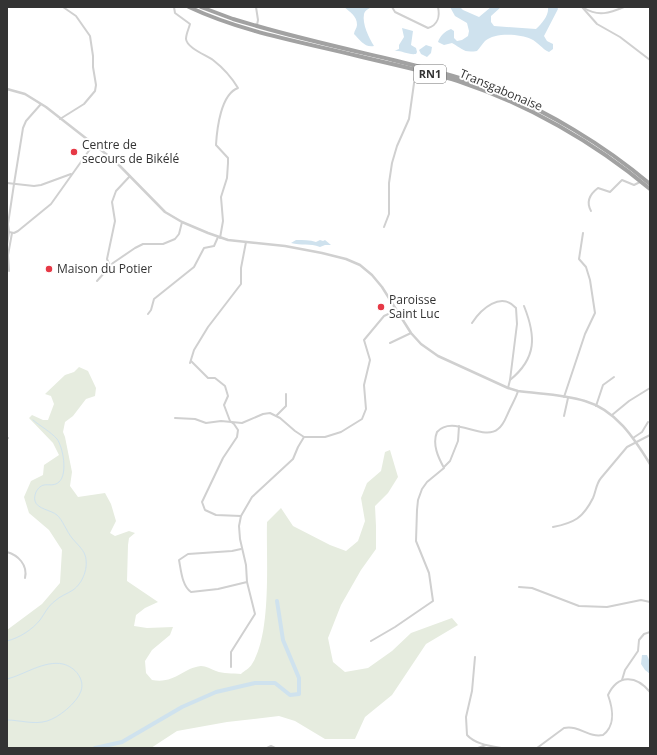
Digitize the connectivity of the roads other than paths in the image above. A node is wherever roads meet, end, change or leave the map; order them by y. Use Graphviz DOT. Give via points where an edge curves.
graph roads {
  1 [pos="63,7"];
  2 [pos="174,7"];
  3 [pos="189,7"];
  4 [pos="201,7"];
  5 [pos="256,7"];
  6 [pos="392,7"];
  7 [pos="438,7"];
  8 [pos="582,7"];
  9 [pos="624,7"];
  10 [pos="257,26"];
  11 [pos="650,60"];
  12 [pos="416,68"];
  13 [pos="7,89"];
  14 [pos="42,104"];
  15 [pos="60,118"];
  16 [pos="93,145"];
  17 [pos="72,173"];
  18 [pos="130,176"];
  19 [pos="640,181"];
  20 [pos="7,183"];
  21 [pos="14,184"];
  22 [pos="650,184"];
  23 [pos="650,189"];
  24 [pos="591,211"];
  25 [pos="182,222"];
  26 [pos="384,227"];
  27 [pos="9,232"];
  28 [pos="12,233"];
  29 [pos="583,233"];
  30 [pos="219,237"];
  31 [pos="246,242"];
  32 [pos="7,245"];
  33 [pos="110,266"];
  34 [pos="9,271"];
  35 [pos="97,281"];
  36 [pos="524,306"];
  37 [pos="397,310"];
  38 [pos="148,314"];
  39 [pos="472,323"];
  40 [pos="410,333"];
  41 [pos="390,343"];
  42 [pos="614,378"];
  43 [pos="510,380"];
  44 [pos="508,388"];
  45 [pos="650,388"];
  46 [pos="518,391"];
  47 [pos="286,394"];
  48 [pos="564,397"];
  49 [pos="568,398"];
  50 [pos="596,406"];
  51 [pos="612,415"];
  52 [pos="277,416"];
  53 [pos="564,416"];
  54 [pos="175,418"];
  55 [pos="230,421"];
  56 [pos="648,422"];
  57 [pos="459,426"];
  58 [pos="650,435"];
  59 [pos="304,437"];
  60 [pos="633,438"];
  61 [pos="636,442"];
  62 [pos="650,462"];
  63 [pos="444,468"];
  64 [pos="242,516"];
  65 [pos="552,527"];
  66 [pos="241,549"];
  67 [pos="7,552"];
  68 [pos="25,578"];
  69 [pos="247,582"];
  70 [pos="519,587"];
  71 [pos="650,602"];
  72 [pos="650,632"];
  73 [pos="371,641"];
  74 [pos="474,657"];
  75 [pos="231,667"];
  76 [pos="622,680"];
  77 [pos="650,692"];
  78 [pos="486,745"];
  79 [pos="267,748"];
  80 [pos="275,748"];
  81 [pos="478,748"];
  82 [pos="501,748"];
  83 [pos="536,748"];
  1 -- 15 [label="street" via="76,16 90,36 96,85 95,91 84,104"];
  2 -- 30 [label="street" via="175,13 190,24 186,38 190,46 213,61 238,88 225,100 216,136 216,145 228,158 227,178 222,197 223,221"];
  3 -- 12 [label="highway, Transgabonaise / RN1" via="281,38"];
  4 -- 10 [label="highway, Transgabonaise / RN1" via="233,20"];
  5 -- 10 [label="street"];
  6 -- 7 [label="street" via="394,12 428,28 438,22"];
  8 -- 9 [label="street" via="601,14"];
  8 -- 11 [label="street" via="598,24"];
  10 -- 12 [label="highway, Transgabonaise / RN1"];
  12 -- 19 [label="highway, Transgabonaise / RN1" via="533,112 582,139"];
  12 -- 22 [label="highway, Transgabonaise / RN1" via="489,88 536,109 596,144"];
  12 -- 26 [label="street" via="409,119 392,163 389,214"];
  13 -- 14 [label="street" via="25,94"];
  14 -- 15 [label="street"];
  14 -- 21 [label="street" via="23,128"];
  15 -- 16 [label="street"];
  16 -- 17 [label="street"];
  16 -- 18 [label="street"];
  17 -- 21 [label="street" via="41,185"];
  17 -- 28 [label="street" via="48,207"];
  18 -- 25 [label="street" via="165,212"];
  18 -- 33 [label="street" via="116,191 112,202 115,221 107,259"];
  19 -- 23 [label="highway, Transgabonaise / RN1"];
  19 -- 24 [label="street" via="634,185 622,180 610,192 596,189 589,198"];
  20 -- 21 [label="street"];
  21 -- 27 [label="street"];
  25 -- 30 [label="street"];
  25 -- 33 [label="street" via="175,239 163,244 143,244"];
  27 -- 28 [label="street"];
  27 -- 32 [label="street"];
  28 -- 34 [label="street" via="8,255"];
  29 -- 48 [label="street" via="579,259 586,267 590,280 595,314 585,334"];
  30 -- 31 [label="street"];
  30 -- 38 [label="street" via="214,246 202,250 194,266 154,299"];
  31 -- 37 [label="street" via="285,246 346,258 378,281"];
  31 -- 55 [label="street" via="241,284 208,327 194,350 191,362 208,378 216,378 225,386 228,396 224,405"];
  33 -- 35 [label="street"];
  36 -- 43 [label="street" via="532,334 531,354 520,372"];
  37 -- 40 [label="street"];
  37 -- 59 [label="street" via="384,316 364,340 370,360 364,385 366,409 362,419 341,432 325,437"];
  39 -- 43 [label="street" via="482,309 501,301 508,301 516,308 517,324"];
  40 -- 41 [label="street"];
  40 -- 44 [label="street" via="438,356"];
  42 -- 50 [label="street" via="603,386"];
  43 -- 44 [label="street"];
  44 -- 46 [label="street"];
  45 -- 51 [label="street"];
  46 -- 48 [label="street"];
  46 -- 57 [label="street" via="498,430 485,433"];
  47 -- 52 [label="street" via="286,406"];
  48 -- 49 [label="street"];
  49 -- 50 [label="street" via="586,401"];
  49 -- 53 [label="street"];
  50 -- 51 [label="street"];
  51 -- 60 [label="street"];
  52 -- 55 [label="street" via="270,413 242,423"];
  52 -- 59 [label="street"];
  54 -- 55 [label="street" via="196,419 206,423"];
  55 -- 64 [label="street" via="237,428 237,437 208,488 202,506 216,515"];
  56 -- 60 [label="street" via="642,432"];
  57 -- 63 [label="street" via="458,441 450,461"];
  57 -- 63 [label="street" via="439,430 435,437 434,441"];
  58 -- 61 [label="street"];
  59 -- 64 [label="street" via="293,459 252,497"];
  60 -- 61 [label="street"];
  61 -- 62 [label="street"];
  61 -- 65 [label="street" via="627,447 597,483 594,497 580,517 572,522"];
  63 -- 73 [label="street" via="422,489 417,510 416,541 429,573 433,601"];
  64 -- 66 [label="street" via="239,526"];
  66 -- 69 [label="street" via="246,565"];
  66 -- 69 [label="street" via="188,554 179,560 180,568 186,589 191,592"];
  67 -- 68 [label="street" via="15,555 23,563"];
  69 -- 75 [label="street" via="255,614 231,652"];
  70 -- 71 [label="street" via="532,588 579,606 607,607 641,600"];
  72 -- 76 [label="street" via="639,640 638,651 624,670"];
  74 -- 78 [label="street" via="466,725 468,736"];
  76 -- 77 [label="street" via="635,680"];
  76 -- 83 [label="street" via="611,688 608,695 613,711 611,724 602,735 593,735 581,729 568,727"];
  78 -- 81 [label="street"];
  78 -- 82 [label="street"];
  79 -- 80 [label="street"];
}
